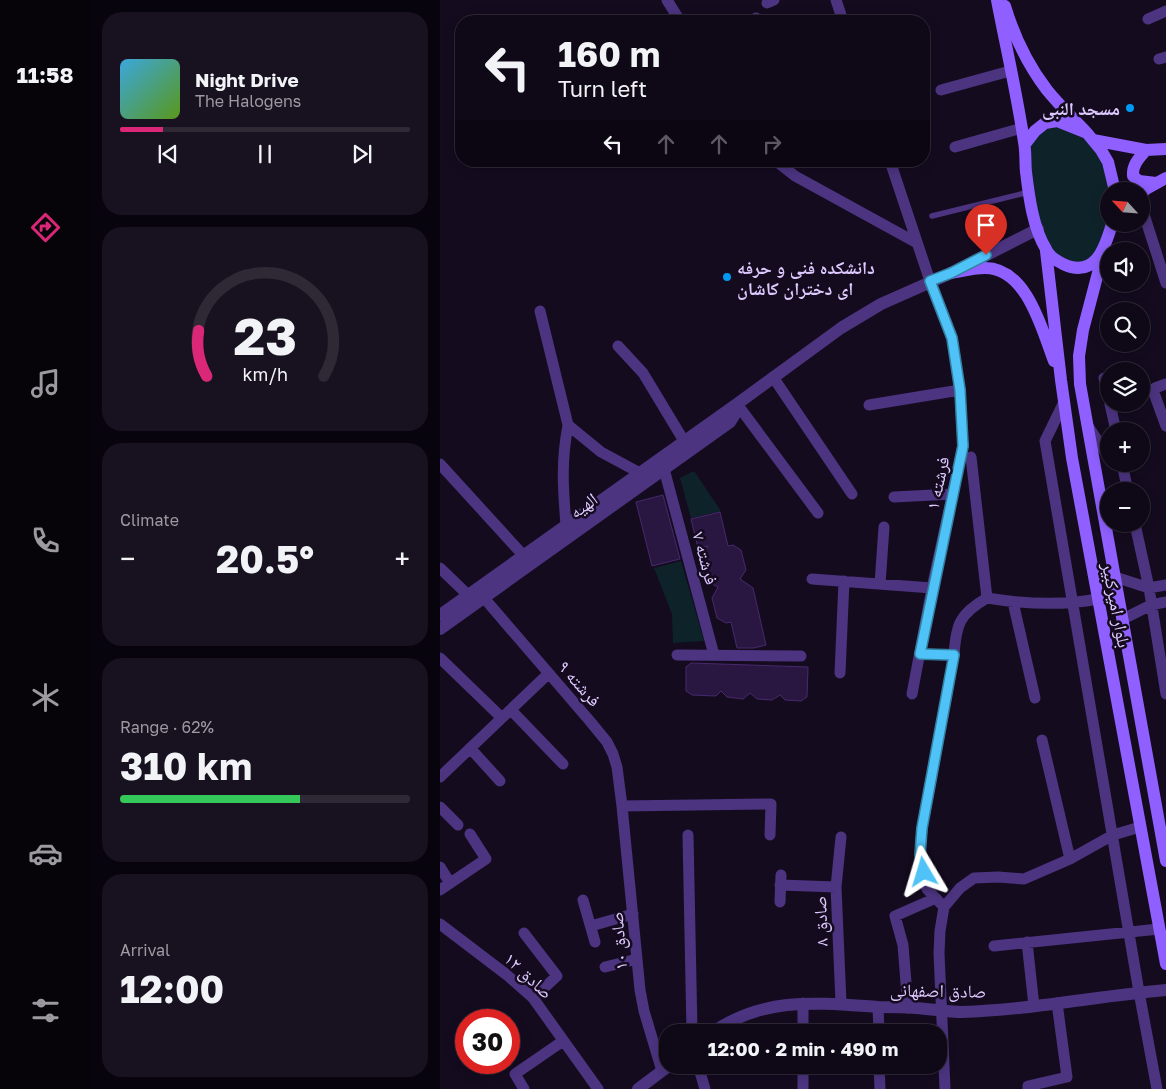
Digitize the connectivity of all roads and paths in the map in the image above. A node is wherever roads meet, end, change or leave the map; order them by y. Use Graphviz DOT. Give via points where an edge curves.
graph roads {
  1 [pos="667,0"];
  2 [pos="836,0"];
  3 [pos="997,0"];
  4 [pos="1003,0"];
  5 [pos="1166,11"];
  6 [pos="676,15"];
  7 [pos="841,15"];
  8 [pos="1148,19"];
  9 [pos="1010,71"];
  10 [pos="942,90"];
  11 [pos="1022,128"];
  12 [pos="1090,136"];
  13 [pos="1024,144"];
  14 [pos="955,147"];
  15 [pos="1166,149"];
  16 [pos="1146,150"];
  17 [pos="784,167"];
  18 [pos="892,167"];
  19 [pos="1161,180"];
  20 [pos="1113,182"];
  21 [pos="1150,187"];
  22 [pos="1030,192"];
  23 [pos="932,216"];
  24 [pos="1038,229"];
  25 [pos="1149,232"];
  26 [pos="917,243"];
  27 [pos="1046,251"];
  28 [pos="1100,254"];
  29 [pos="1100,266"];
  30 [pos="951,273"];
  31 [pos="930,281"];
  32 [pos="1166,284"];
  33 [pos="540,311"];
  34 [pos="618,346"];
  35 [pos="773,377"];
  36 [pos="1061,380"];
  37 [pos="1166,384"];
  38 [pos="960,390"];
  39 [pos="1064,402"];
  40 [pos="737,404"];
  41 [pos="869,405"];
  42 [pos="568,425"];
  43 [pos="1087,425"];
  44 [pos="1166,426"];
  45 [pos="684,441"];
  46 [pos="1100,444"];
  47 [pos="971,457"];
  48 [pos="440,464"];
  49 [pos="664,469"];
  50 [pos="640,472"];
  51 [pos="852,494"];
  52 [pos="952,494"];
  53 [pos="894,497"];
  54 [pos="818,513"];
  55 [pos="566,525"];
  56 [pos="884,526"];
  57 [pos="1137,532"];
  58 [pos="539,551"];
  59 [pos="523,556"];
  60 [pos="440,568"];
  61 [pos="1115,577"];
  62 [pos="812,579"];
  63 [pos="844,581"];
  64 [pos="880,584"];
  65 [pos="1166,585"];
  66 [pos="932,588"];
  67 [pos="1149,588"];
  68 [pos="468,595"];
  69 [pos="484,598"];
  70 [pos="987,598"];
  71 [pos="1098,599"];
  72 [pos="1014,602"];
  73 [pos="1166,602"];
  74 [pos="1073,604"];
  75 [pos="1151,605"];
  76 [pos="440,615"];
  77 [pos="1123,620"];
  78 [pos="440,629"];
  79 [pos="677,654"];
  80 [pos="920,654"];
  81 [pos="714,655"];
  82 [pos="954,655"];
  83 [pos="801,656"];
  84 [pos="440,658"];
  85 [pos="1163,659"];
  86 [pos="840,673"];
  87 [pos="548,674"];
  88 [pos="912,694"];
  89 [pos="1166,694"];
  90 [pos="1035,698"];
  91 [pos="510,710"];
  92 [pos="502,718"];
  93 [pos="1042,740"];
  94 [pos="470,748"];
  95 [pos="563,764"];
  96 [pos="443,769"];
  97 [pos="500,781"];
  98 [pos="622,806"];
  99 [pos="440,807"];
  100 [pos="1162,810"];
  101 [pos="458,825"];
  102 [pos="1140,827"];
  103 [pos="470,834"];
  104 [pos="688,835"];
  105 [pos="770,835"];
  106 [pos="1113,835"];
  107 [pos="841,837"];
  108 [pos="1070,859"];
  109 [pos="1166,861"];
  110 [pos="440,867"];
  111 [pos="450,884"];
  112 [pos="836,887"];
  113 [pos="440,890"];
  114 [pos="936,898"];
  115 [pos="583,900"];
  116 [pos="780,902"];
  117 [pos="944,907"];
  118 [pos="633,914"];
  119 [pos="440,924"];
  120 [pos="591,926"];
  121 [pos="1159,929"];
  122 [pos="524,933"];
  123 [pos="1129,933"];
  124 [pos="595,942"];
  125 [pos="1027,942"];
  126 [pos="994,946"];
  127 [pos="637,959"];
  128 [pos="1166,964"];
  129 [pos="605,967"];
  130 [pos="1166,990"];
  131 [pos="1139,992"];
  132 [pos="533,998"];
  133 [pos="803,1003"];
  134 [pos="841,1003"];
  135 [pos="1057,1003"];
  136 [pos="1034,1006"];
  137 [pos="878,1007"];
  138 [pos="908,1008"];
  139 [pos="942,1010"];
  140 [pos="692,1024"];
  141 [pos="727,1024"];
  142 [pos="803,1024"];
  143 [pos="879,1024"];
  144 [pos="563,1041"];
  145 [pos="659,1050"];
  146 [pos="659,1073"];
  147 [pos="701,1074"];
  148 [pos="803,1074"];
  149 [pos="880,1074"];
  150 [pos="524,1089"];
  151 [pos="598,1089"];
  152 [pos="638,1089"];
  153 [pos="705,1089"];
  154 [pos="803,1089"];
  155 [pos="880,1089"];
  156 [pos="945,1089"];
  157 [pos="1028,1089"];
  158 [pos="1157,1089"];
  1 -- 6 [label="street"];
  2 -- 7 [label="street"];
  3 -- 9 [label="main road, بلوار امیرکبیر"];
  4 -- 12 [label="main road" via="1032,67 1048,90"];
  5 -- 8 [label="street"];
  9 -- 10 [label="street"];
  9 -- 11 [label="main road, بلوار امیرکبیر"];
  11 -- 13 [label="main road, بلوار امیرکبیر"];
  11 -- 14 [label="street"];
  12 -- 13 [label="main road" via="1057,121 1045,123"];
  12 -- 16 [label="main road"];
  12 -- 20 [label="main road" via="1108,162"];
  13 -- 22 [label="main road, بلوار امیرکبیر"];
  15 -- 16 [label="main road"];
  16 -- 19 [label="main road" via="1136,162 1133,176 1139,181"];
  17 -- 26 [label="street"];
  18 -- 26 [label="street, فرشته ۱"];
  19 -- 21 [label="main road"];
  22 -- 23 [label="lane"];
  22 -- 24 [label="main road, بلوار امیرکبیر"];
  24 -- 27 [label="main road, بلوار امیرکبیر"];
  24 -- 30 [label="street, الهیه"];
  25 -- 32 [label="street"];
  26 -- 31 [label="street, فرشته ۱"];
  27 -- 28 [label="main road" via="1057,261 1079,267 1094,263"];
  27 -- 36 [label="main road, بلوار امیرکبیر"];
  29 -- 43 [label="main road, بلوار امیرکبیر" via="1079,356"];
  30 -- 31 [label="street, الهیه"];
  30 -- 36 [label="main road" via="986,268 1007,274 1019,284 1043,331"];
  31 -- 35 [label="street, الهیه" via="862,315"];
  31 -- 38 [label="street, فرشته ۱" via="952,338"];
  33 -- 42 [label="street"];
  34 -- 45 [label="street" via="643,373"];
  35 -- 40 [label="street, الهیه"];
  35 -- 51 [label="street"];
  36 -- 39 [label="main road, بلوار امیرکبیر"];
  37 -- 44 [label="street" via="1155,388 1154,393"];
  38 -- 41 [label="street"];
  38 -- 52 [label="street, فرشته ۱" via="963,446"];
  39 -- 71 [label="main road, بلوار امیرکبیر"];
  39 -- 74 [label="street" via="1045,441"];
  40 -- 45 [label="street, الهیه"];
  40 -- 49 [label="street, الهیه" via="730,422"];
  40 -- 54 [label="street"];
  42 -- 50 [label="street" via="601,452"];
  42 -- 55 [label="street" via="562,473"];
  43 -- 46 [label="street"];
  43 -- 61 [label="main road, بلوار امیرکبیر"];
  45 -- 50 [label="street, الهیه"];
  47 -- 70 [label="street"];
  48 -- 59 [label="street"];
  49 -- 58 [label="street, الهیه"];
  49 -- 81 [label="street, فرشته ۷"];
  50 -- 55 [label="street, الهیه"];
  52 -- 53 [label="street"];
  52 -- 66 [label="street, فرشته ۱"];
  55 -- 58 [label="street, الهیه"];
  56 -- 64 [label="street"];
  57 -- 67 [label="street"];
  58 -- 59 [label="street, الهیه"];
  58 -- 69 [label="street, الهیه"];
  59 -- 68 [label="street, الهیه"];
  60 -- 68 [label="street"];
  61 -- 67 [label="street"];
  61 -- 77 [label="main road, بلوار امیرکبیر"];
  62 -- 63 [label="street"];
  63 -- 64 [label="street"];
  63 -- 86 [label="street"];
  64 -- 66 [label="street"];
  65 -- 67 [label="street"];
  66 -- 80 [label="street, فرشته ۱"];
  67 -- 75 [label="street"];
  68 -- 76 [label="street, الهیه"];
  69 -- 78 [label="street, الهیه"];
  69 -- 87 [label="street, فرشته ۹"];
  70 -- 72 [label="street"];
  70 -- 82 [label="street" via="964,616 956,629"];
  71 -- 74 [label="street"];
  71 -- 102 [label="main road, بلوار امیرکبیر"];
  72 -- 74 [label="street"];
  72 -- 90 [label="street"];
  73 -- 75 [label="street"];
  74 -- 106 [label="street"];
  75 -- 77 [label="street"];
  75 -- 85 [label="street"];
  77 -- 100 [label="main road, بلوار امیرکبیر"];
  79 -- 81 [label="street"];
  80 -- 82 [label="street"];
  80 -- 88 [label="street, فرشته ۱"];
  81 -- 83 [label="street"];
  82 -- 114 [label="street" via="922,828 920,855 927,889"];
  84 -- 92 [label="street"];
  85 -- 89 [label="street"];
  87 -- 91 [label="street"];
  87 -- 98 [label="street, فرشته ۹" via="613,754"];
  91 -- 92 [label="street"];
  91 -- 95 [label="street"];
  92 -- 94 [label="street"];
  93 -- 108 [label="street"];
  94 -- 96 [label="street"];
  94 -- 97 [label="street"];
  98 -- 105 [label="street" via="771,804"];
  98 -- 118 [label="street, صادق ۱۰"];
  99 -- 101 [label="street"];
  100 -- 109 [label="main road, بلوار امیرکبیر"];
  102 -- 106 [label="street"];
  102 -- 121 [label="main road, بلوار امیرکبیر"];
  103 -- 111 [label="street" via="486,859"];
  104 -- 140 [label="street"];
  106 -- 108 [label="street"];
  106 -- 123 [label="street"];
  107 -- 112 [label="street, صادق ۸"];
  108 -- 117 [label="street" via="1024,880 974,878 960,888"];
  110 -- 111 [label="street"];
  111 -- 113 [label="street"];
  112 -- 116 [label="street" via="781,880"];
  112 -- 134 [label="street, صادق ۸"];
  114 -- 117 [label="street"];
  114 -- 138 [label="street" via="895,916 903,946"];
  115 -- 120 [label="street"];
  117 -- 139 [label="street" via="939,953"];
  118 -- 120 [label="street"];
  118 -- 127 [label="street, صادق ۱۰"];
  119 -- 132 [label="street, صادق ۱۲"];
  120 -- 124 [label="street"];
  121 -- 123 [label="street"];
  121 -- 128 [label="main road, بلوار امیرکبیر"];
  122 -- 132 [label="street" via="557,976"];
  123 -- 125 [label="street"];
  123 -- 131 [label="street"];
  125 -- 126 [label="street"];
  125 -- 136 [label="street"];
  127 -- 129 [label="street"];
  127 -- 145 [label="street, صادق ۱۰" via="644,1012"];
  130 -- 131 [label="street, صادق اصفهانی"];
  131 -- 135 [label="street, صادق اصفهانی"];
  131 -- 158 [label="street"];
  132 -- 144 [label="street, صادق ۱۲"];
  133 -- 134 [label="street, صادق اصفهانی"];
  133 -- 141 [label="street, صادق اصفهانی" via="771,1007"];
  133 -- 142 [label="street"];
  134 -- 137 [label="street, صادق اصفهانی"];
  135 -- 136 [label="street, صادق اصفهانی"];
  135 -- 157 [label="street" via="1067,1077 1028,1086"];
  136 -- 139 [label="street, صادق اصفهانی" via="962,1012"];
  137 -- 138 [label="street, صادق اصفهانی"];
  137 -- 143 [label="street"];
  138 -- 139 [label="street, صادق اصفهانی"];
  139 -- 156 [label="street"];
  144 -- 150 [label="street" via="516,1074"];
  144 -- 151 [label="street, صادق ۱۲"];
  146 -- 152 [label="street"];
  147 -- 153 [label="street"];
  148 -- 154 [label="street"];
  149 -- 155 [label="street"];
}
